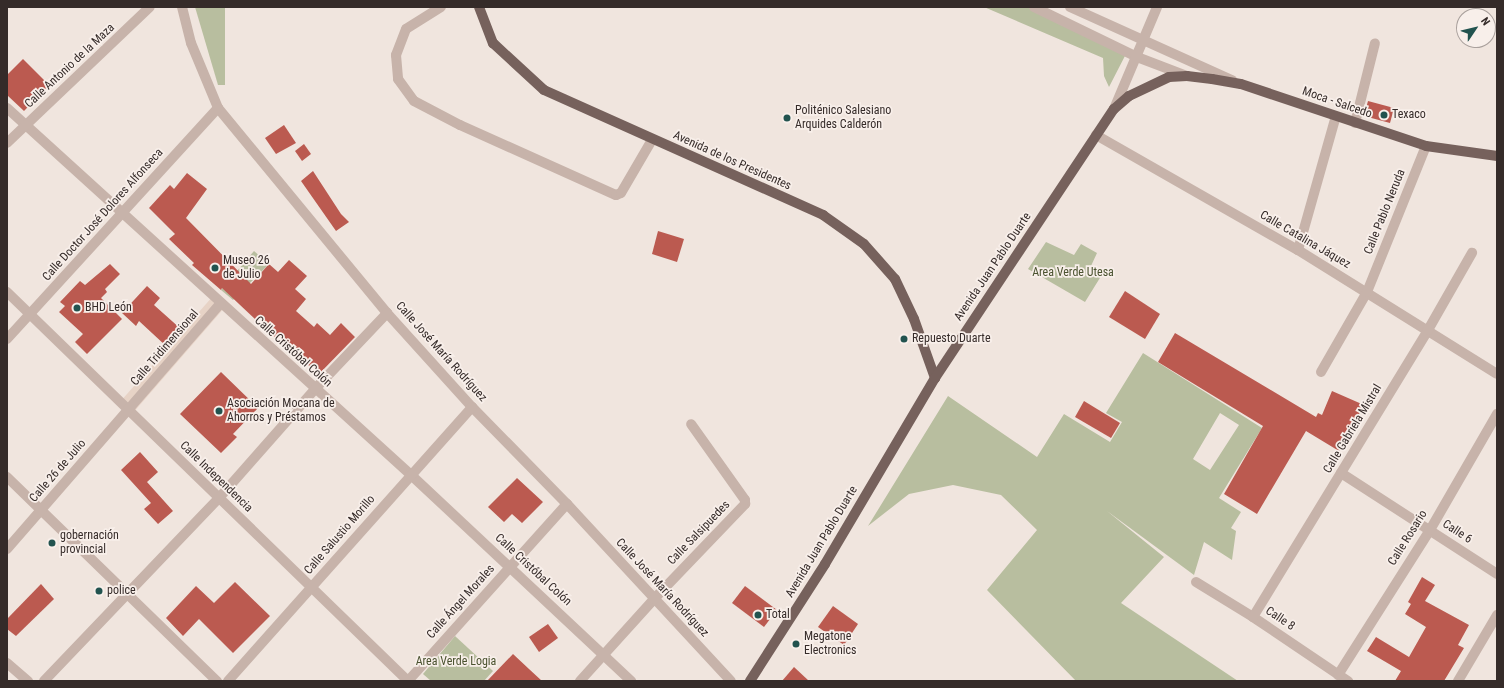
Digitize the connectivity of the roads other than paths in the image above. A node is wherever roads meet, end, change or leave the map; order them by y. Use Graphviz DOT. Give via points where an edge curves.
graph roads {
  1 [pos="150,7"];
  2 [pos="182,7"];
  3 [pos="441,7"];
  4 [pos="479,7"];
  5 [pos="1034,7"];
  6 [pos="1070,7"];
  7 [pos="1157,7"];
  8 [pos="1143,41"];
  9 [pos="1375,43"];
  10 [pos="1137,57"];
  11 [pos="1187,76"];
  12 [pos="1241,84"];
  13 [pos="7,108"];
  14 [pos="218,108"];
  15 [pos="1114,108"];
  16 [pos="1336,116"];
  17 [pos="1355,123"];
  18 [pos="26,126"];
  19 [pos="1096,135"];
  20 [pos="652,140"];
  21 [pos="7,143"];
  22 [pos="1426,146"];
  23 [pos="1497,156"];
  24 [pos="124,212"];
  25 [pos="1298,250"];
  26 [pos="1472,253"];
  27 [pos="7,292"];
  28 [pos="1367,292"];
  29 [pos="221,303"];
  30 [pos="387,313"];
  31 [pos="31,315"];
  32 [pos="1428,330"];
  33 [pos="7,339"];
  34 [pos="1321,372"];
  35 [pos="1497,374"];
  36 [pos="935,378"];
  37 [pos="315,389"];
  38 [pos="472,406"];
  39 [pos="128,410"];
  40 [pos="1497,414"];
  41 [pos="691,424"];
  42 [pos="1341,473"];
  43 [pos="410,474"];
  44 [pos="7,477"];
  45 [pos="219,498"];
  46 [pos="567,504"];
  47 [pos="41,510"];
  48 [pos="1430,530"];
  49 [pos="7,550"];
  50 [pos="510,566"];
  51 [pos="1497,574"];
  52 [pos="1196,582"];
  53 [pos="311,588"];
  54 [pos="127,594"];
  55 [pos="654,598"];
  56 [pos="1497,615"];
  57 [pos="1253,617"];
  58 [pos="603,655"];
  59 [pos="7,663"];
  60 [pos="1338,675"];
  61 [pos="28,681"];
  62 [pos="44,681"];
  63 [pos="217,681"];
  64 [pos="228,681"];
  65 [pos="408,681"];
  66 [pos="580,681"];
  67 [pos="631,681"];
  68 [pos="731,681"];
  69 [pos="750,681"];
  70 [pos="1348,681"];
  71 [pos="1458,681"];
  1 -- 18 [label="street, Calle Antonio de la Maza"];
  2 -- 14 [label="street, Calle José María Rodríguez" via="192,43"];
  3 -- 20 [label="street" via="406,29 396,55 398,79 414,100 460,125 616,195 621,193"];
  4 -- 20 [label="main road, Avenida de los Presidentes" via="493,43 544,90"];
  5 -- 10 [label="street"];
  6 -- 8 [label="street"];
  7 -- 8 [label="street"];
  8 -- 10 [label="street"];
  8 -- 12 [label="street"];
  9 -- 17 [label="street"];
  10 -- 11 [label="street"];
  10 -- 15 [label="street"];
  11 -- 12 [label="main road, Avenida Juan Pablo Duarte"];
  11 -- 15 [label="main road, Avenida Juan Pablo Duarte" via="1154,82"];
  12 -- 16 [label="main road, Moca - Salcedo"];
  13 -- 18 [label="street, Calle Cristóbal Colón"];
  14 -- 24 [label="street, Calle Doctor José Dolores Alfonseca"];
  14 -- 30 [label="street, Calle José María Rodríguez"];
  15 -- 19 [label="main road, Avenida Juan Pablo Duarte"];
  16 -- 17 [label="main road, Moca - Salcedo"];
  16 -- 25 [label="street"];
  17 -- 22 [label="main road, Moca - Salcedo"];
  18 -- 21 [label="street, Calle Antonio de la Maza"];
  18 -- 24 [label="street, Calle Cristóbal Colón"];
  19 -- 25 [label="street, Calle Catalina Jáquez"];
  19 -- 36 [label="main road, Avenida Juan Pablo Duarte"];
  20 -- 36 [label="main road, Avenida de los Presidentes" via="823,215 864,244 895,279 914,319"];
  22 -- 23 [label="main road, Moca - Salcedo"];
  22 -- 28 [label="street, Calle Pablo Neruda"];
  24 -- 29 [label="street, Calle Cristóbal Colón"];
  24 -- 31 [label="street, Calle Doctor José Dolores Alfonseca"];
  25 -- 28 [label="street, Calle Catalina Jáquez"];
  26 -- 32 [label="street, Calle Gabriela Mistral"];
  27 -- 31 [label="street, Calle Independencia"];
  28 -- 32 [label="street, Calle Catalina Jáquez"];
  28 -- 34 [label="street, Calle Pablo Neruda"];
  29 -- 37 [label="street, Calle Cristóbal Colón"];
  29 -- 39 [label="street, Calle Tridimensional"];
  30 -- 37 [label="street"];
  30 -- 38 [label="street, Calle José María Rodríguez"];
  31 -- 33 [label="street, Calle Doctor José Dolores Alfonseca"];
  31 -- 39 [label="street, Calle Independencia"];
  32 -- 35 [label="street, Calle Catalina Jáquez"];
  32 -- 42 [label="street, Calle Gabriela Mistral"];
  36 -- 69 [label="main road, Avenida Juan Pablo Duarte" via="825,564"];
  37 -- 43 [label="street, Calle Cristóbal Colón"];
  37 -- 45 [label="street"];
  38 -- 43 [label="street, Calle Salustio Morillo"];
  38 -- 46 [label="street, Calle José María Rodríguez"];
  39 -- 45 [label="street, Calle Independencia"];
  39 -- 47 [label="street, Calle 26 de Julio"];
  40 -- 48 [label="street, Calle Rosario"];
  41 -- 55 [label="street, Calle Salsipuedes" via="745,502"];
  42 -- 48 [label="street, Calle 6"];
  42 -- 57 [label="street, Calle Gabriela Mistral"];
  43 -- 50 [label="street, Calle Cristóbal Colón"];
  43 -- 53 [label="street, Calle Salustio Morillo"];
  44 -- 47 [label="street"];
  45 -- 53 [label="street, Calle Independencia"];
  45 -- 54 [label="street"];
  46 -- 50 [label="street, Calle Ángel Morales"];
  46 -- 55 [label="street, Calle José María Rodríguez"];
  47 -- 49 [label="street, Calle 26 de Julio"];
  47 -- 54 [label="street"];
  48 -- 51 [label="street, Calle 6"];
  48 -- 60 [label="street, Calle Rosario"];
  50 -- 58 [label="street, Calle Cristóbal Colón"];
  50 -- 65 [label="street, Calle Ángel Morales"];
  52 -- 57 [label="street, Calle 8"];
  53 -- 64 [label="street, Calle Salustio Morillo"];
  53 -- 65 [label="street, Calle Independencia"];
  54 -- 62 [label="street"];
  54 -- 63 [label="street"];
  55 -- 58 [label="street"];
  55 -- 68 [label="street, Calle José María Rodríguez"];
  56 -- 71 [label="street"];
  57 -- 60 [label="street, Calle 8"];
  58 -- 66 [label="street"];
  58 -- 67 [label="street, Calle Cristóbal Colón"];
  59 -- 61 [label="street"];
  60 -- 70 [label="street, Calle 8"];
}
